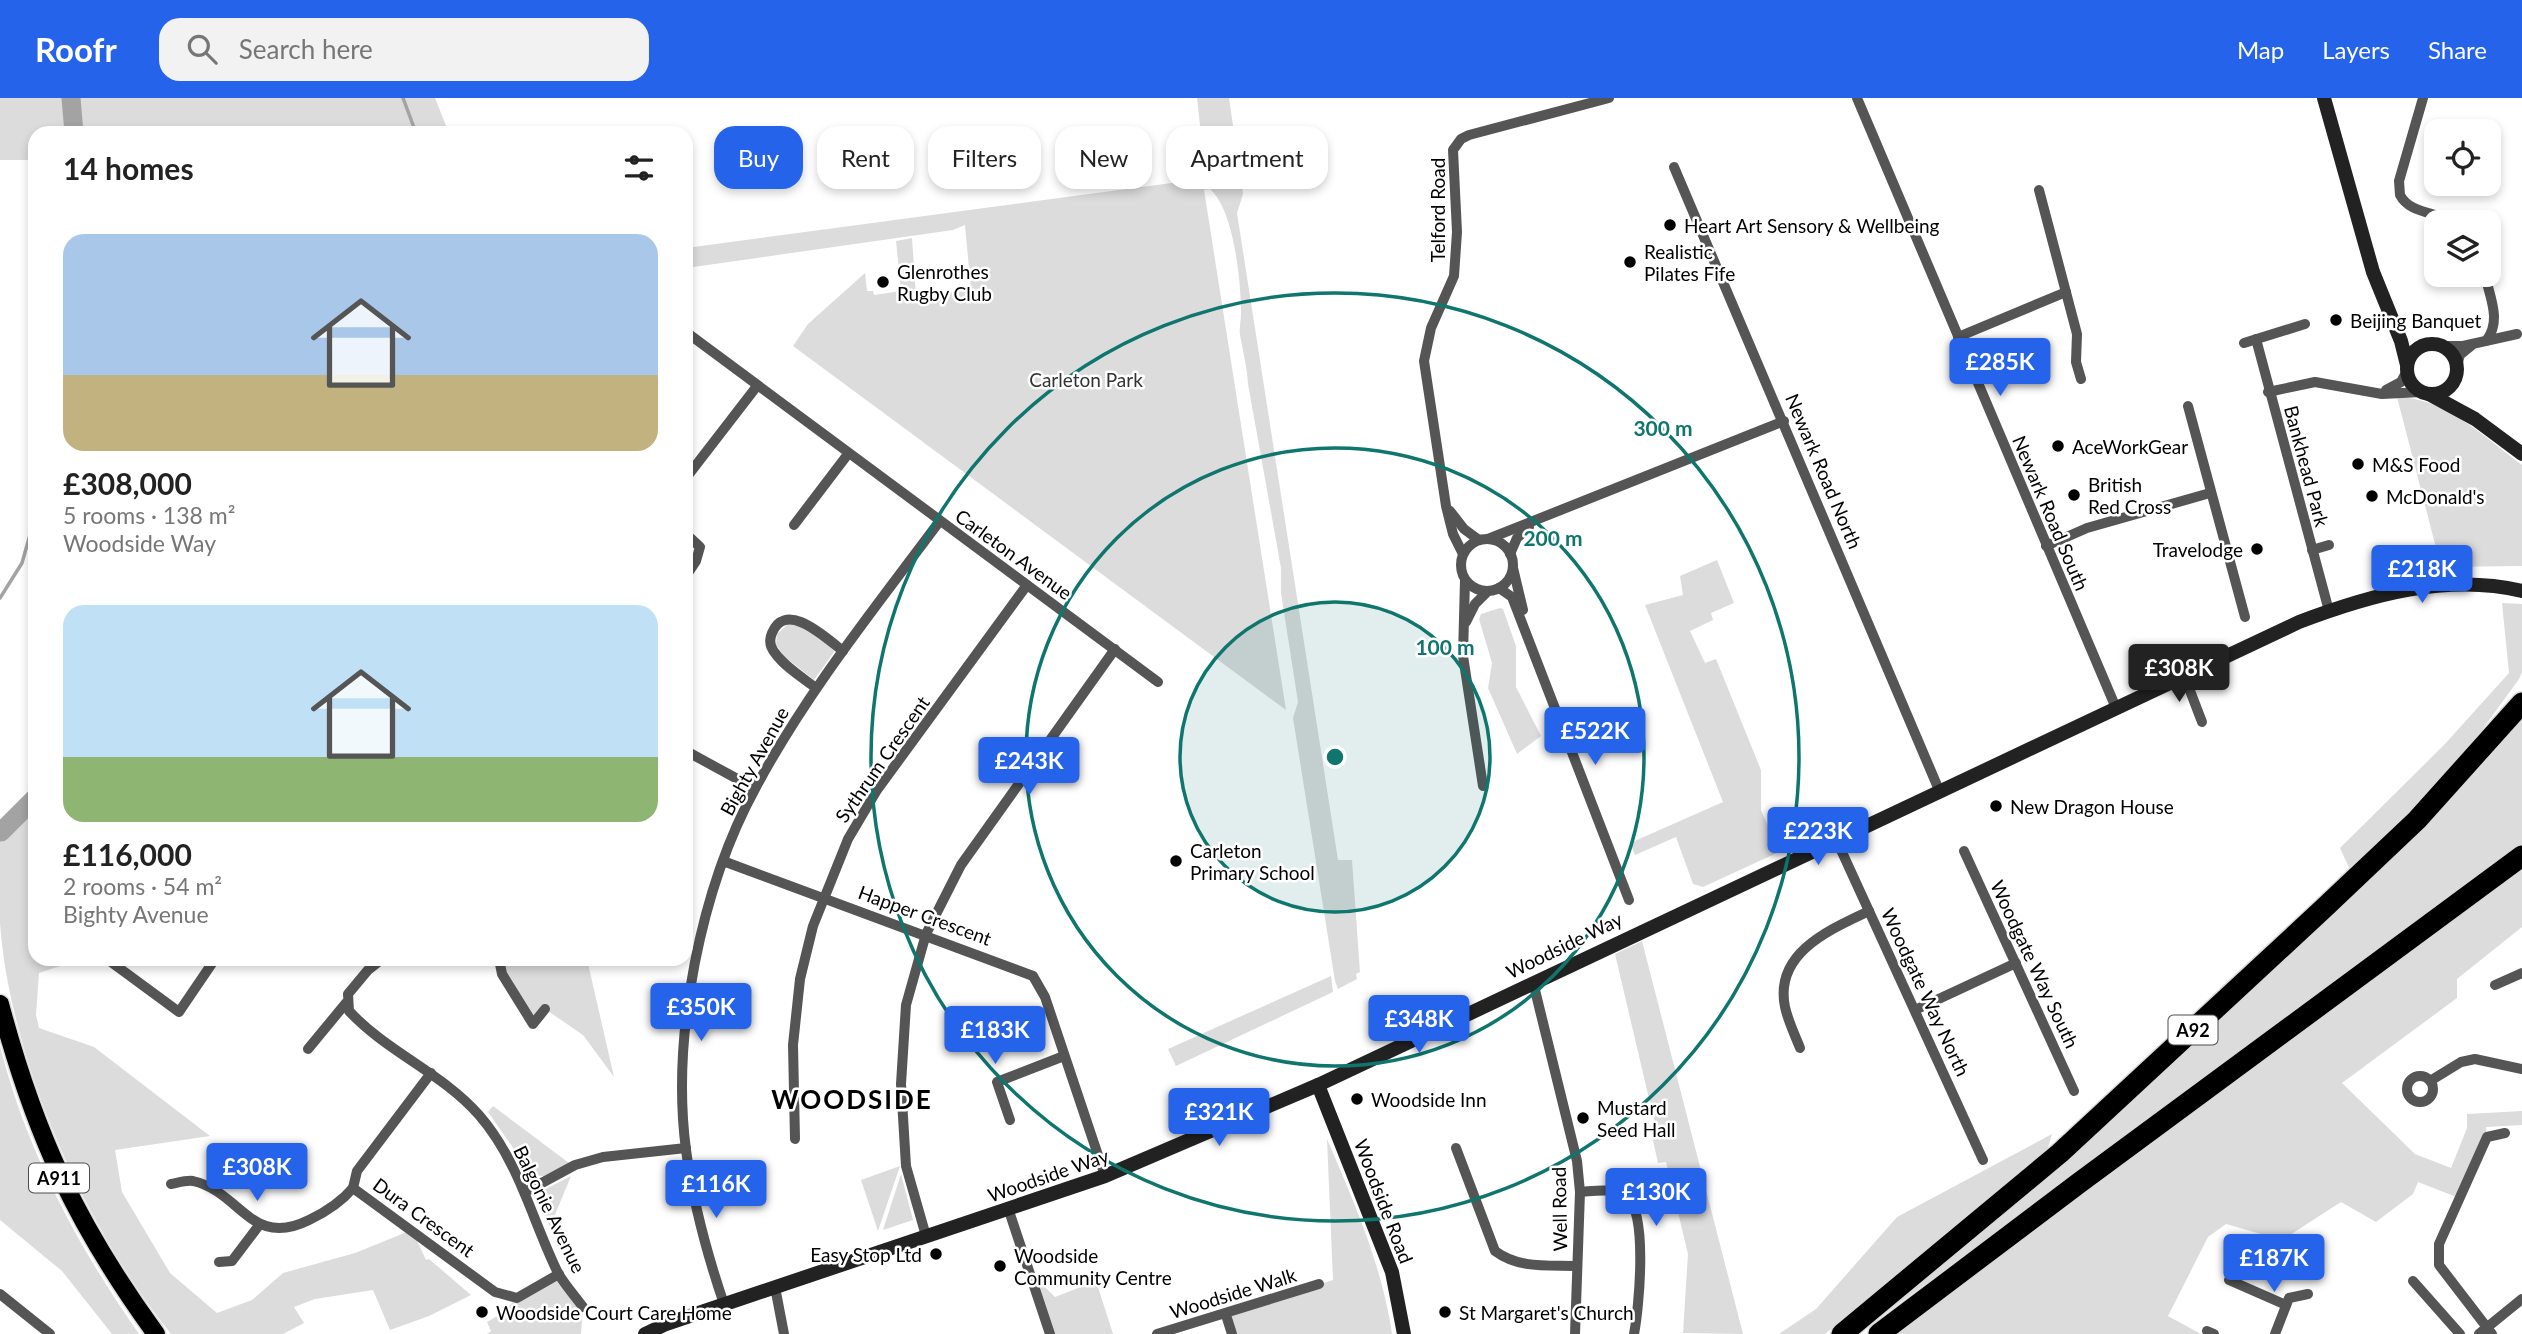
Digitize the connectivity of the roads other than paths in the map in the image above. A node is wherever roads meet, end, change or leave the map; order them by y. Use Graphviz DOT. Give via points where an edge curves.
graph roads {
  1 [pos="1609,98"];
  2 [pos="1857,98"];
  3 [pos="2324,98"];
  4 [pos="2423,98"];
  5 [pos="1674,167"];
  6 [pos="2039,190"];
  7 [pos="2424,211"];
  8 [pos="2488,287"];
  9 [pos="2066,292"];
  10 [pos="2394,322"];
  11 [pos="2305,324"];
  12 [pos="2520,334"];
  13 [pos="693,337"];
  14 [pos="1958,337"];
  15 [pos="2256,339"];
  16 [pos="2244,343"];
  17 [pos="2480,343"];
  18 [pos="2423,346"];
  19 [pos="2440,346"];
  20 [pos="2407,368"];
  21 [pos="2456,374"];
  22 [pos="2081,379"];
  23 [pos="757,386"];
  24 [pos="2268,392"];
  25 [pos="2373,393"];
  26 [pos="2426,393"];
  27 [pos="2188,406"];
  28 [pos="2474,419"];
  29 [pos="1784,421"];
  30 [pos="848,454"];
  31 [pos="2522,454"];
  32 [pos="693,467"];
  33 [pos="2210,493"];
  34 [pos="1446,506"];
  35 [pos="939,522"];
  36 [pos="1533,523"];
  37 [pos="794,525"];
  38 [pos="693,540"];
  39 [pos="1484,540"];
  40 [pos="2329,545"];
  41 [pos="2046,546"];
  42 [pos="2312,550"];
  43 [pos="1463,554"];
  44 [pos="1511,559"];
  45 [pos="693,566"];
  46 [pos="1465,580"];
  47 [pos="2522,582"];
  48 [pos="1027,585"];
  49 [pos="2491,586"];
  50 [pos="1494,590"];
  51 [pos="2522,591"];
  52 [pos="2329,611"];
  53 [pos="2245,617"];
  54 [pos="1462,631"];
  55 [pos="1531,646"];
  56 [pos="1115,649"];
  57 [pos="843,651"];
  58 [pos="2184,675"];
  59 [pos="1158,682"];
  60 [pos="816,688"];
  61 [pos="2522,703"];
  62 [pos="2116,708"];
  63 [pos="2202,722"];
  64 [pos="693,755"];
  65 [pos="1483,786"];
  66 [pos="754,789"];
  67 [pos="1939,790"];
  68 [pos="1836,839"];
  69 [pos="1964,851"];
  70 [pos="2522,856"];
  71 [pos="723,861"];
  72 [pos="825,897"];
  73 [pos="1629,900"];
  74 [pos="1869,911"];
  75 [pos="926,934"];
  76 [pos="693,936"];
  77 [pos="699,938"];
  78 [pos="2016,963"];
  79 [pos="117,966"];
  80 [pos="210,966"];
  81 [pos="375,966"];
  82 [pos="500,966"];
  83 [pos="2522,973"];
  84 [pos="1533,982"];
  85 [pos="2495,985"];
  86 [pos="346,1003"];
  87 [pos="0,1004"];
  88 [pos="545,1009"];
  89 [pos="1915,1010"];
  90 [pos="1800,1048"];
  91 [pos="308,1049"];
  92 [pos="1064,1056"];
  93 [pos="2522,1069"];
  94 [pos="431,1073"];
  95 [pos="2430,1081"];
  96 [pos="1318,1085"];
  97 [pos="2074,1091"];
  98 [pos="1010,1120"];
  99 [pos="2505,1133"];
  100 [pos="795,1139"];
  101 [pos="686,1148"];
  102 [pos="1456,1148"];
  103 [pos="1983,1160"];
  104 [pos="1105,1176"];
  105 [pos="171,1184"];
  106 [pos="354,1188"];
  107 [pos="525,1192"];
  108 [pos="1580,1192"];
  109 [pos="1008,1208"];
  110 [pos="260,1224"];
  111 [pos="926,1236"];
  112 [pos="219,1262"];
  113 [pos="1577,1266"];
  114 [pos="559,1274"];
  115 [pos="2229,1280"];
  116 [pos="2413,1280"];
  117 [pos="1319,1284"];
  118 [pos="775,1287"];
  119 [pos="0,1294"];
  120 [pos="2308,1294"];
  121 [pos="2522,1299"];
  122 [pos="724,1304"];
  123 [pos="2287,1305"];
  124 [pos="583,1307"];
  125 [pos="1226,1315"];
  126 [pos="2486,1332"];
  127 [pos="50,1334"];
  128 [pos="156,1334"];
  129 [pos="645,1334"];
  130 [pos="784,1334"];
  131 [pos="1050,1334"];
  132 [pos="1157,1334"];
  133 [pos="1232,1334"];
  134 [pos="1404,1334"];
  135 [pos="1575,1334"];
  136 [pos="1634,1334"];
  137 [pos="1842,1334"];
  138 [pos="1879,1334"];
  139 [pos="2275,1334"];
  140 [pos="2460,1334"];
  1 -- 34 [label="street, Telford Road" via="1461,139 1452,155 1457,232 1454,276 1424,361"];
  2 -- 14 [label="street, Newark Road South"];
  3 -- 10 [label="street" via="2372,272"];
  4 -- 7 [label="street" via="2399,181 2400,195 2411,208"];
  5 -- 29 [label="street, Newark Road North"];
  6 -- 9 [label="street"];
  8 -- 17 [label="street" via="2495,327"];
  9 -- 14 [label="street"];
  9 -- 22 [label="street" via="2077,334"];
  10 -- 18 [label="street" via="2407,338"];
  10 -- 20 [label="street"];
  11 -- 15 [label="street"];
  12 -- 17 [label="street"];
  13 -- 23 [label="street, Carleton Avenue"];
  14 -- 41 [label="street, Newark Road South"];
  15 -- 16 [label="street"];
  15 -- 24 [label="street, Bankhead Park"];
  17 -- 19 [label="street"];
  17 -- 21 [label="street" via="2460,355"];
  18 -- 19 [label="street"];
  18 -- 20 [label="street" via="2415,351"];
  19 -- 21 [label="street" via="2452,355"];
  20 -- 25 [label="street" via="2394,387"];
  20 -- 26 [label="street" via="2410,381"];
  21 -- 26 [label="street" via="2445,390"];
  21 -- 28 [label="street" via="2460,399"];
  23 -- 30 [label="street, Carleton Avenue"];
  23 -- 32 [label="street"];
  24 -- 25 [label="street, Bankhead Park" via="2315,382"];
  24 -- 42 [label="street, Bankhead Park"];
  25 -- 26 [label="street, Bankhead Park"];
  26 -- 28 [label="street"];
  27 -- 33 [label="street"];
  28 -- 31 [label="street"];
  29 -- 36 [label="street"];
  29 -- 67 [label="street, Newark Road North"];
  30 -- 35 [label="street, Carleton Avenue"];
  30 -- 37 [label="street"];
  33 -- 41 [label="street" via="2087,528"];
  33 -- 53 [label="street"];
  34 -- 39 [label="street" via="1464,529"];
  34 -- 43 [label="street, Telford Road"];
  35 -- 48 [label="street, Carleton Avenue"];
  35 -- 57 [label="street, Bighty Avenue"];
  36 -- 39 [label="street"];
  36 -- 44 [label="street" via="1517,538"];
  38 -- 45 [label="street" via="700,547"];
  39 -- 43 [label="street"];
  39 -- 44 [label="street" via="1501,544"];
  40 -- 42 [label="street, Bankhead Park"];
  41 -- 62 [label="street, Newark Road South"];
  42 -- 52 [label="street, Bankhead Park"];
  43 -- 46 [label="street"];
  44 -- 50 [label="street" via="1509,579"];
  44 -- 55 [label="street"];
  46 -- 50 [label="street" via="1479,590"];
  46 -- 54 [label="street"];
  47 -- 49 [label="street, Woodside Way"];
  48 -- 56 [label="street, Carleton Avenue"];
  48 -- 72 [label="street, Sythrum Crescent" via="877,790 848,839"];
  49 -- 51 [label="street, Woodside Way"];
  49 -- 52 [label="street, Woodside Way" via="2412,589"];
  50 -- 54 [label="street" via="1475,604"];
  50 -- 55 [label="street" via="1512,597"];
  52 -- 58 [label="street, Woodside Way"];
  54 -- 65 [label="street"];
  55 -- 73 [label="street"];
  56 -- 59 [label="street, Carleton Avenue"];
  56 -- 75 [label="street" via="961,865"];
  57 -- 60 [label="street, Bighty Avenue"];
  57 -- 60 [label="street" via="798,620 775,628 770,639 774,652"];
  58 -- 62 [label="street, Woodside Way"];
  58 -- 63 [label="street"];
  60 -- 66 [label="street, Bighty Avenue"];
  61 -- 137 [label="highway, A92" via="2417,820 2303,928 2060,1153"];
  62 -- 67 [label="street, Woodside Way"];
  64 -- 66 [label="street"];
  66 -- 71 [label="street, Bighty Avenue"];
  67 -- 68 [label="street, Woodside Way"];
  68 -- 74 [label="street, Woodgate Way North"];
  68 -- 84 [label="street, Woodside Way"];
  69 -- 78 [label="street, Woodgate Way South"];
  70 -- 138 [label="highway, A92"];
  71 -- 72 [label="street, Happer Crescent"];
  71 -- 77 [label="street, Bighty Avenue"];
  72 -- 75 [label="street, Happer Crescent"];
  72 -- 100 [label="street, Sythrum Crescent" via="806,951 796,1011 792,1072"];
  74 -- 89 [label="street, Woodgate Way North"];
  74 -- 90 [label="street" via="1828,931 1793,958 1783,983 1785,1007"];
  75 -- 92 [label="street, Happer Crescent" via="1033,976"];
  75 -- 111 [label="street" via="906,1005 901,1084 906,1166"];
  76 -- 77 [label="street"];
  77 -- 101 [label="street, Bighty Avenue" via="685,1052"];
  78 -- 89 [label="street"];
  78 -- 97 [label="street, Woodgate Way South"];
  79 -- 80 [label="street" via="179,1012"];
  81 -- 86 [label="street" via="353,987"];
  82 -- 88 [label="street" via="533,1024"];
  83 -- 85 [label="street"];
  84 -- 96 [label="street, Woodside Way"];
  84 -- 108 [label="street, Well Road" via="1577,1160"];
  86 -- 91 [label="street"];
  86 -- 94 [label="street, Balgonie Avenue" via="356,1019"];
  87 -- 128 [label="main road, A911" via="19,1075 53,1165 105,1261"];
  89 -- 103 [label="street, Woodgate Way North"];
  92 -- 98 [label="street" via="996,1082"];
  92 -- 104 [label="street, Happer Crescent"];
  93 -- 95 [label="street" via="2475,1059"];
  94 -- 106 [label="street, Dura Crescent" via="357,1171"];
  94 -- 107 [label="street, Balgonie Avenue" via="479,1115"];
  96 -- 104 [label="street, Woodside Way"];
  96 -- 134 [label="street, Woodside Road" via="1392,1272"];
  99 -- 126 [label="street" via="2487,1138 2438,1244 2440,1265"];
  101 -- 107 [label="street" via="575,1164"];
  101 -- 122 [label="street, Bighty Avenue" via="700,1223"];
  102 -- 113 [label="street" via="1495,1251 1524,1265"];
  104 -- 109 [label="street, Woodside Way"];
  105 -- 110 [label="street" via="192,1181"];
  106 -- 110 [label="street" via="324,1213 294,1227 272,1229"];
  106 -- 114 [label="street, Dura Crescent" via="495,1292 517,1298"];
  107 -- 114 [label="street, Balgonie Avenue"];
  108 -- 113 [label="street, Well Road"];
  108 -- 136 [label="street" via="1618,1192 1636,1208 1640,1230"];
  109 -- 111 [label="street, Woodside Way"];
  109 -- 131 [label="street"];
  110 -- 112 [label="street" via="232,1261"];
  111 -- 118 [label="street, Woodside Way"];
  113 -- 135 [label="street, Well Road"];
  114 -- 124 [label="street, Balgonie Avenue"];
  115 -- 123 [label="street"];
  116 -- 140 [label="street"];
  117 -- 125 [label="street, Woodside Walk"];
  118 -- 122 [label="street, Woodside Way"];
  118 -- 130 [label="street"];
  119 -- 127 [label="street"];
  120 -- 123 [label="street" via="2289,1298"];
  121 -- 126 [label="street"];
  122 -- 129 [label="street, Woodside Way"];
  123 -- 139 [label="street"];
  125 -- 132 [label="street, Woodside Walk"];
  125 -- 133 [label="street"];
}
